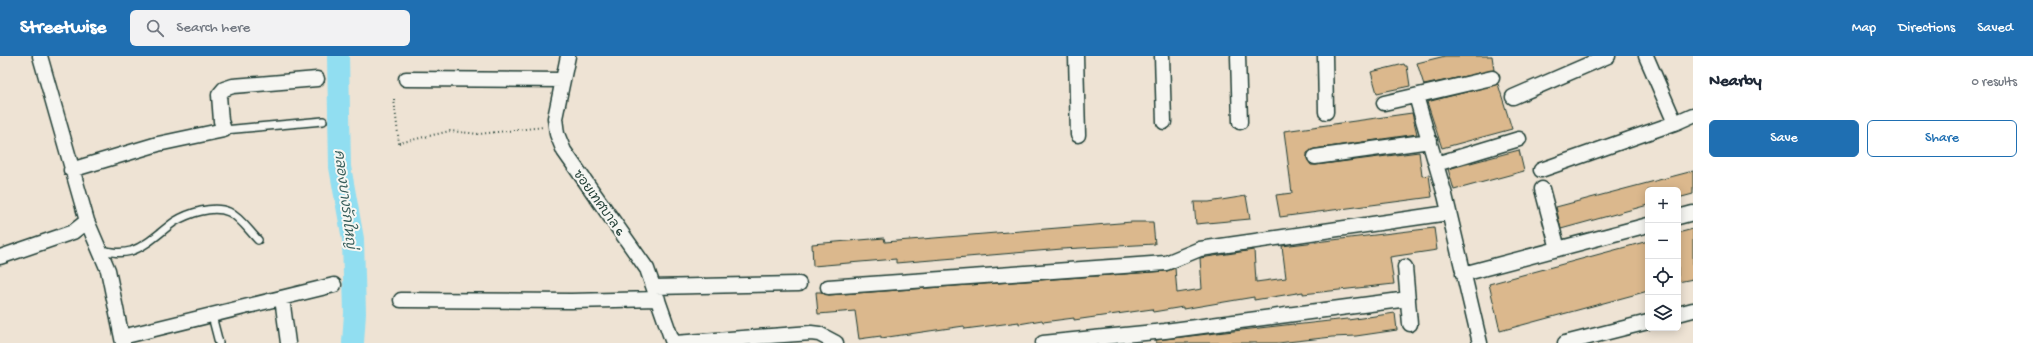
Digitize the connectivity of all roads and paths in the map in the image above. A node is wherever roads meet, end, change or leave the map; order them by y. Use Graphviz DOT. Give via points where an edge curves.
graph roads {
  1 [pos="40,56"];
  2 [pos="568,56"];
  3 [pos="1076,56"];
  4 [pos="1162,56"];
  5 [pos="1238,56"];
  6 [pos="1325,56"];
  7 [pos="1608,56"];
  8 [pos="1648,57"];
  9 [pos="1492,78"];
  10 [pos="317,79"];
  11 [pos="406,79"];
  12 [pos="563,80"];
  13 [pos="1416,96"];
  14 [pos="1513,97"];
  15 [pos="394,99"];
  16 [pos="1384,103"];
  17 [pos="1326,112"];
  18 [pos="1693,115"];
  19 [pos="323,121"];
  20 [pos="1164,122"];
  21 [pos="1240,122"];
  22 [pos="1675,123"];
  23 [pos="555,126"];
  24 [pos="224,130"];
  25 [pos="1078,135"];
  26 [pos="1519,139"];
  27 [pos="1430,141"];
  28 [pos="1315,157"];
  29 [pos="1436,164"];
  30 [pos="71,170"];
  31 [pos="1541,170"];
  32 [pos="1542,189"];
  33 [pos="1448,213"];
  34 [pos="1693,213"];
  35 [pos="1681,216"];
  36 [pos="87,221"];
  37 [pos="1645,226"];
  38 [pos="258,240"];
  39 [pos="1558,249"];
  40 [pos="101,250"];
  41 [pos="0,257"];
  42 [pos="1406,267"];
  43 [pos="1463,274"];
  44 [pos="799,284"];
  45 [pos="334,285"];
  46 [pos="828,287"];
  47 [pos="656,293"];
  48 [pos="282,298"];
  49 [pos="1408,299"];
  50 [pos="401,300"];
  51 [pos="1693,310"];
  52 [pos="1681,313"];
  53 [pos="212,316"];
  54 [pos="1645,323"];
  55 [pos="1410,324"];
  56 [pos="1166,337"];
  57 [pos="796,338"];
  58 [pos="122,340"];
  59 [pos="730,341"];
  60 [pos="219,343"];
  61 [pos="288,343"];
  62 [pos="674,343"];
  63 [pos="836,343"];
  64 [pos="1043,343"];
  65 [pos="1480,343"];
  66 [pos="1565,343"];
  1 -- 30 [label="street"];
  2 -- 12 [label="street, ซอยเทศบาล 6"];
  3 -- 25 [label="street"];
  4 -- 20 [label="street"];
  5 -- 21 [label="street"];
  6 -- 17 [label="street"];
  7 -- 14 [label="street"];
  8 -- 22 [label="street"];
  9 -- 13 [label="street"];
  10 -- 24 [label="street" via="233,86 224,89 219,95"];
  11 -- 12 [label="street"];
  12 -- 23 [label="street, ซอยเทศบาล 6"];
  13 -- 16 [label="street"];
  13 -- 27 [label="street"];
  15 -- 23 [label="path" via="399,143 450,131 479,134"];
  18 -- 22 [label="street"];
  19 -- 24 [label="lane"];
  22 -- 31 [label="street"];
  23 -- 47 [label="street, ซอยเทศบาล 6" via="564,151 636,251"];
  24 -- 30 [label="street" via="158,144"];
  26 -- 29 [label="street"];
  27 -- 28 [label="street"];
  27 -- 29 [label="street"];
  29 -- 33 [label="street"];
  30 -- 36 [label="street"];
  32 -- 39 [label="street"];
  33 -- 43 [label="street"];
  33 -- 46 [label="street" via="1200,249 1166,263"];
  34 -- 35 [label="street"];
  36 -- 40 [label="street"];
  36 -- 41 [label="street" via="73,232"];
  37 -- 39 [label="street"];
  38 -- 40 [label="lane" via="230,213 216,208 175,221 152,240 132,251 114,253"];
  39 -- 43 [label="street"];
  40 -- 58 [label="street" via="108,270"];
  42 -- 49 [label="street"];
  43 -- 65 [label="street"];
  44 -- 47 [label="street"];
  45 -- 48 [label="street"];
  47 -- 50 [label="street" via="570,301"];
  47 -- 62 [label="street, ซอยเทศบาล 6"];
  48 -- 53 [label="street"];
  48 -- 61 [label="street"];
  49 -- 55 [label="street"];
  49 -- 56 [label="street"];
  51 -- 52 [label="street"];
  53 -- 58 [label="street"];
  53 -- 60 [label="lane"];
  54 -- 66 [label="street"];
  56 -- 64 [label="street"];
  57 -- 59 [label="street"];
  57 -- 63 [label="street" via="820,334"];
  59 -- 62 [label="street"];
}
